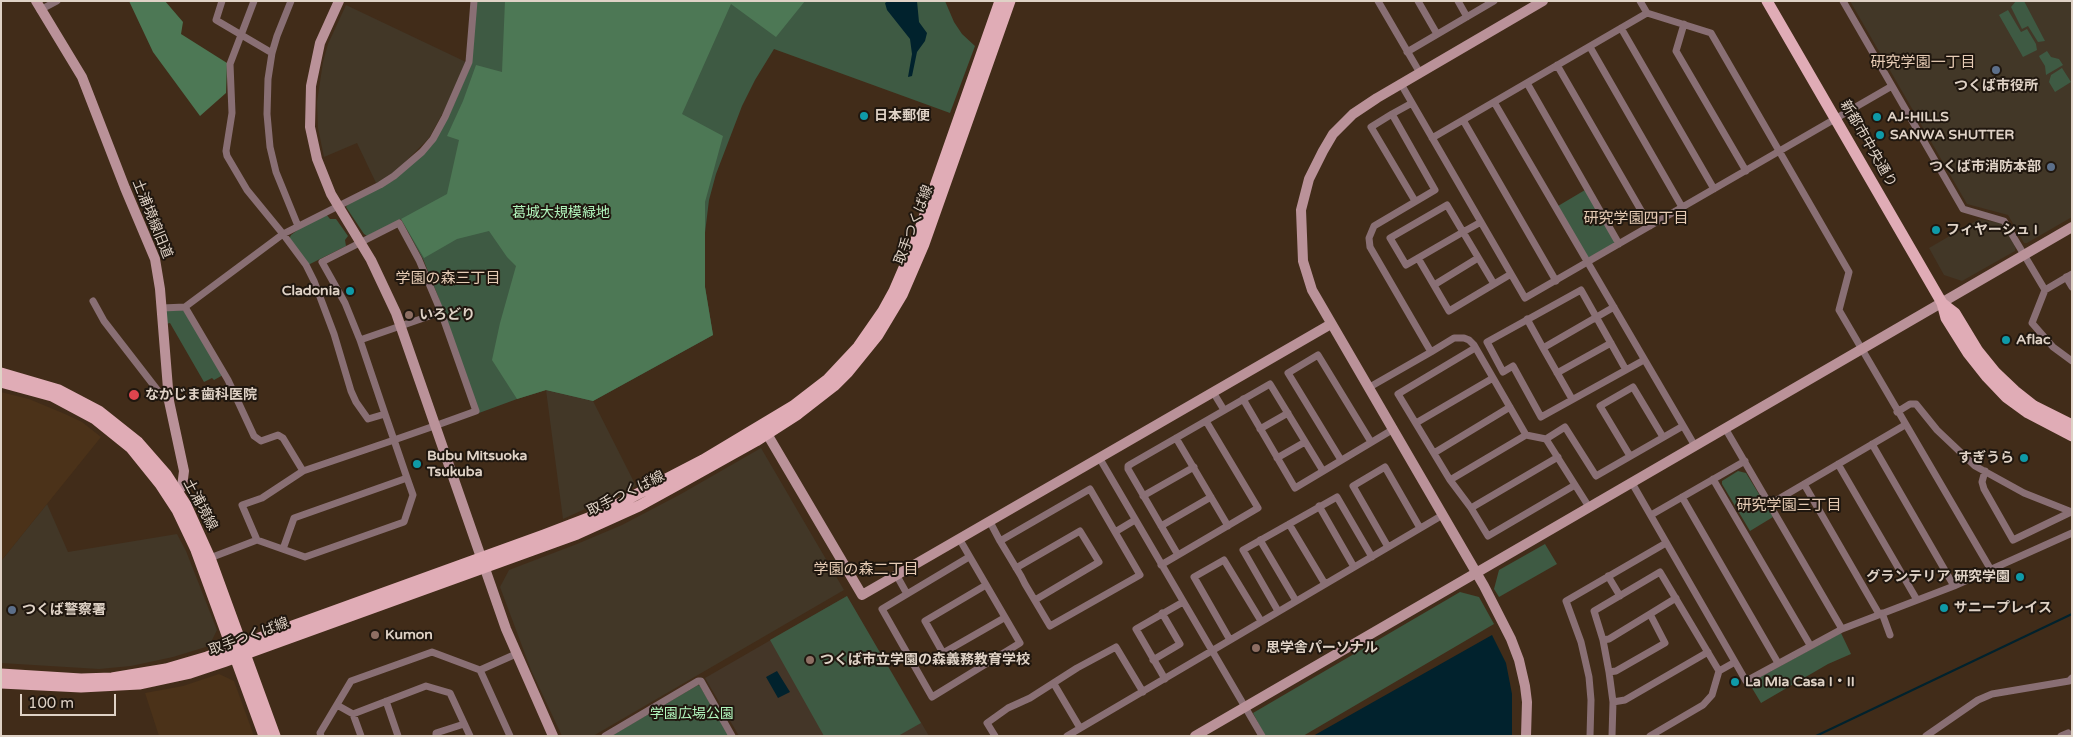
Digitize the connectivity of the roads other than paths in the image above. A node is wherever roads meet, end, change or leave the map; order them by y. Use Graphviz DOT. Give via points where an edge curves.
graph roads {
  1 [pos="57,1"];
  2 [pos="222,1"];
  3 [pos="254,1"];
  4 [pos="291,1"];
  5 [pos="339,1"];
  6 [pos="474,1"];
  7 [pos="1000,1"];
  8 [pos="1010,1"];
  9 [pos="1378,1"];
  10 [pos="1418,1"];
  11 [pos="1458,1"];
  12 [pos="1494,1"];
  13 [pos="1544,1"];
  14 [pos="1640,1"];
  15 [pos="1768,1"];
  16 [pos="1843,1"];
  17 [pos="38,6"];
  18 [pos="1647,13"];
  19 [pos="1467,17"];
  20 [pos="1684,24"];
  21 [pos="1621,28"];
  22 [pos="1437,34"];
  23 [pos="242,35"];
  24 [pos="1590,46"];
  25 [pos="1407,52"];
  26 [pos="272,53"];
  27 [pos="1557,65"];
  28 [pos="1420,73"];
  29 [pos="1527,83"];
  30 [pos="1401,84"];
  31 [pos="1892,86"];
  32 [pos="1494,102"];
  33 [pos="1412,104"];
  34 [pos="1392,114"];
  35 [pos="1836,118"];
  36 [pos="1462,120"];
  37 [pos="1432,138"];
  38 [pos="1780,151"];
  39 [pos="1746,170"];
  40 [pos="1714,189"];
  41 [pos="1415,201"];
  42 [pos="338,206"];
  43 [pos="1682,207"];
  44 [pos="1481,222"];
  45 [pos="298,226"];
  46 [pos="1650,226"];
  47 [pos="2072,228"];
  48 [pos="1463,232"];
  49 [pos="283,234"];
  50 [pos="360,242"];
  51 [pos="1619,244"];
  52 [pos="2024,255"];
  53 [pos="1418,258"];
  54 [pos="1478,258"];
  55 [pos="1588,262"];
  56 [pos="1511,274"];
  57 [pos="2069,276"];
  58 [pos="1556,281"];
  59 [pos="1494,284"];
  60 [pos="1434,285"];
  61 [pos="2072,287"];
  62 [pos="2045,290"];
  63 [pos="93,301"];
  64 [pos="1942,303"];
  65 [pos="185,307"];
  66 [pos="1614,307"];
  67 [pos="162,308"];
  68 [pos="441,312"];
  69 [pos="1596,317"];
  70 [pos="1527,319"];
  71 [pos="1331,324"];
  72 [pos="400,326"];
  73 [pos="360,340"];
  74 [pos="1611,343"];
  75 [pos="1475,348"];
  76 [pos="1543,348"];
  77 [pos="1862,350"];
  78 [pos="1431,352"];
  79 [pos="1644,360"];
  80 [pos="2072,361"];
  81 [pos="1626,370"];
  82 [pos="1,373"];
  83 [pos="1557,373"];
  84 [pos="1493,378"];
  85 [pos="1,382"];
  86 [pos="1368,388"];
  87 [pos="1213,392"];
  88 [pos="1243,399"];
  89 [pos="1572,399"];
  90 [pos="169,400"];
  91 [pos="1510,407"];
  92 [pos="1224,410"];
  93 [pos="1897,412"];
  94 [pos="1288,413"];
  95 [pos="385,414"];
  96 [pos="1206,421"];
  97 [pos="1416,424"];
  98 [pos="1905,425"];
  99 [pos="2072,425"];
  100 [pos="434,426"];
  101 [pos="1683,426"];
  102 [pos="1725,428"];
  103 [pos="1260,429"];
  104 [pos="764,430"];
  105 [pos="1392,430"];
  106 [pos="1526,435"];
  107 [pos="2072,436"];
  108 [pos="1663,437"];
  109 [pos="1176,438"];
  110 [pos="1546,439"];
  111 [pos="394,440"];
  112 [pos="1305,442"];
  113 [pos="1371,442"];
  114 [pos="1872,444"];
  115 [pos="1695,446"];
  116 [pos="1434,453"];
  117 [pos="1630,456"];
  118 [pos="1558,457"];
  119 [pos="1277,458"];
  120 [pos="1100,459"];
  121 [pos="1341,460"];
  122 [pos="1745,461"];
  123 [pos="1838,464"];
  124 [pos="1194,467"];
  125 [pos="303,471"];
  126 [pos="1323,471"];
  127 [pos="1985,471"];
  128 [pos="407,478"];
  129 [pos="1713,479"];
  130 [pos="1450,480"];
  131 [pos="1632,483"];
  132 [pos="1804,484"];
  133 [pos="1576,485"];
  134 [pos="173,494"];
  135 [pos="1143,496"];
  136 [pos="1211,497"];
  137 [pos="1682,497"];
  138 [pos="1770,504"];
  139 [pos="1319,506"];
  140 [pos="1589,507"];
  141 [pos="1471,508"];
  142 [pos="2071,512"];
  143 [pos="1651,515"];
  144 [pos="1441,516"];
  145 [pos="1136,520"];
  146 [pos="990,522"];
  147 [pos="1289,524"];
  148 [pos="1161,526"];
  149 [pos="1228,526"];
  150 [pos="1420,528"];
  151 [pos="1115,532"];
  152 [pos="2072,533"];
  153 [pos="257,540"];
  154 [pos="960,540"];
  155 [pos="1000,540"];
  156 [pos="1260,540"];
  157 [pos="1666,543"];
  158 [pos="1388,547"];
  159 [pos="283,549"];
  160 [pos="1178,555"];
  161 [pos="1372,556"];
  162 [pos="970,557"];
  163 [pos="210,558"];
  164 [pos="482,564"];
  165 [pos="1161,565"];
  166 [pos="1354,567"];
  167 [pos="1016,568"];
  168 [pos="1991,570"];
  169 [pos="1476,573"];
  170 [pos="897,576"];
  171 [pos="1608,576"];
  172 [pos="1325,584"];
  173 [pos="986,586"];
  174 [pos="1954,586"];
  175 [pos="907,594"];
  176 [pos="1620,596"];
  177 [pos="1676,598"];
  178 [pos="1035,600"];
  179 [pos="1917,600"];
  180 [pos="1296,601"];
  181 [pos="1183,602"];
  182 [pos="1278,611"];
  183 [pos="1162,614"];
  184 [pos="1650,614"];
  185 [pos="1881,614"];
  186 [pos="1004,618"];
  187 [pos="1261,621"];
  188 [pos="1842,629"];
  189 [pos="1891,631"];
  190 [pos="1230,640"];
  191 [pos="1603,640"];
  192 [pos="1810,646"];
  193 [pos="239,650"];
  194 [pos="1212,651"];
  195 [pos="1708,652"];
  196 [pos="516,654"];
  197 [pos="1154,660"];
  198 [pos="1735,662"];
  199 [pos="1778,663"];
  200 [pos="480,670"];
  201 [pos="1609,672"];
  202 [pos="1719,672"];
  203 [pos="1,674"];
  204 [pos="1165,678"];
  205 [pos="2072,678"];
  206 [pos="1,683"];
  207 [pos="1054,684"];
  208 [pos="1143,692"];
  209 [pos="386,701"];
  210 [pos="1613,702"];
  211 [pos="337,705"];
  212 [pos="1245,706"];
  213 [pos="353,714"];
  214 [pos="464,724"];
  215 [pos="1080,728"];
  216 [pos="264,736"];
  217 [pos="275,736"];
  218 [pos="321,736"];
  219 [pos="361,736"];
  220 [pos="398,736"];
  221 [pos="436,736"];
  222 [pos="470,736"];
  223 [pos="510,736"];
  224 [pos="554,736"];
  225 [pos="605,736"];
  226 [pos="732,736"];
  227 [pos="995,736"];
  228 [pos="1068,736"];
  229 [pos="1195,736"];
  230 [pos="1262,736"];
  231 [pos="1526,736"];
  232 [pos="1590,736"];
  233 [pos="1612,736"];
  234 [pos="1650,736"];
  235 [pos="1926,736"];
  1 -- 17 [label="street"];
  2 -- 23 [label="street" via="216,20"];
  3 -- 23 [label="street"];
  4 -- 26 [label="street"];
  5 -- 42 [label="street" via="316,56 310,100 310,127 317,159"];
  6 -- 42 [label="street" via="469,62 433,139 394,176"];
  7 -- 104 [label="main road, 取手つくば線" via="916,240 883,311 858,347 828,379"];
  8 -- 104 [label="main road, 取手つくば線" via="924,244 891,316 834,386 798,414"];
  9 -- 25 [label="street"];
  10 -- 22 [label="street"];
  11 -- 19 [label="street"];
  12 -- 19 [label="street"];
  13 -- 28 [label="street"];
  14 -- 18 [label="street"];
  15 -- 35 [label="main road, 新都市中央通り"];
  16 -- 31 [label="street"];
  17 -- 67 [label="street, 土浦境線旧道" via="82,77 149,243 157,270"];
  18 -- 20 [label="street"];
  18 -- 21 [label="street"];
  19 -- 22 [label="street"];
  20 -- 38 [label="street" via="1711,33"];
  20 -- 39 [label="street" via="1676,51"];
  21 -- 24 [label="street"];
  21 -- 40 [label="street"];
  22 -- 25 [label="street"];
  23 -- 26 [label="street"];
  23 -- 49 [label="street" via="230,64 232,113 226,151 247,190"];
  24 -- 27 [label="street"];
  24 -- 43 [label="street"];
  25 -- 28 [label="street"];
  26 -- 45 [label="street" via="266,96 270,148 280,185"];
  27 -- 29 [label="street"];
  27 -- 46 [label="street"];
  28 -- 30 [label="street"];
  29 -- 32 [label="street"];
  29 -- 51 [label="street"];
  30 -- 33 [label="street"];
  30 -- 71 [label="street" via="1353,114 1333,134 1308,179 1301,210 1303,261 1312,290"];
  31 -- 35 [label="street"];
  31 -- 52 [label="street" via="1963,209 2004,221"];
  32 -- 36 [label="street"];
  32 -- 55 [label="street"];
  33 -- 34 [label="street"];
  33 -- 37 [label="street"];
  34 -- 41 [label="street" via="1435,190"];
  34 -- 41 [label="street" via="1371,127"];
  35 -- 38 [label="street"];
  35 -- 64 [label="main road, 新都市中央通り"];
  36 -- 37 [label="street"];
  36 -- 58 [label="street"];
  37 -- 44 [label="street"];
  38 -- 39 [label="street"];
  38 -- 77 [label="street" via="1849,272 1839,310"];
  39 -- 40 [label="street"];
  40 -- 43 [label="street"];
  41 -- 78 [label="street" via="1374,226 1368,238 1370,247"];
  42 -- 45 [label="street"];
  42 -- 50 [label="street"];
  43 -- 46 [label="street"];
  44 -- 48 [label="street"];
  44 -- 56 [label="street"];
  45 -- 49 [label="street"];
  46 -- 51 [label="street"];
  47 -- 52 [label="street"];
  48 -- 53 [label="street"];
  48 -- 53 [label="street" via="1447,205 1390,238 1406,265"];
  48 -- 54 [label="street"];
  49 -- 65 [label="street"];
  49 -- 95 [label="street" via="314,281 356,402 368,419"];
  50 -- 68 [label="street" via="399,223"];
  50 -- 72 [label="street" via="381,279"];
  50 -- 73 [label="street" via="322,262 345,303"];
  51 -- 55 [label="street"];
  52 -- 62 [label="street"];
  52 -- 64 [label="street"];
  53 -- 60 [label="street"];
  54 -- 59 [label="street"];
  54 -- 60 [label="street"];
  55 -- 58 [label="street"];
  55 -- 66 [label="street"];
  56 -- 58 [label="street" via="1525,298"];
  56 -- 59 [label="street"];
  57 -- 61 [label="street"];
  57 -- 62 [label="street"];
  59 -- 60 [label="street" via="1449,311"];
  62 -- 80 [label="street" via="2032,323 2053,347"];
  63 -- 90 [label="street" via="104,321 162,396"];
  64 -- 77 [label="street"];
  64 -- 99 [label="main road, 新都市中央通り" via="1955,313 1978,351 2015,391 2041,410"];
  64 -- 107 [label="main road, 新都市中央通り" via="1946,318 1986,377 2028,413"];
  65 -- 67 [label="street"];
  65 -- 125 [label="street" via="228,380 254,436 261,441 278,435"];
  66 -- 69 [label="street"];
  66 -- 79 [label="street"];
  67 -- 90 [label="street, 土浦境線旧道"];
  68 -- 72 [label="street"];
  68 -- 100 [label="street" via="476,411"];
  69 -- 70 [label="street" via="1581,290"];
  69 -- 74 [label="street"];
  69 -- 76 [label="street"];
  70 -- 76 [label="street"];
  70 -- 89 [label="street" via="1487,342 1504,372 1513,366 1542,417"];
  71 -- 86 [label="street"];
  71 -- 87 [label="street"];
  72 -- 73 [label="street"];
  72 -- 100 [label="street"];
  73 -- 95 [label="street"];
  74 -- 81 [label="street"];
  74 -- 83 [label="street"];
  75 -- 78 [label="street" via="1468,340 1459,338"];
  75 -- 84 [label="street"];
  75 -- 97 [label="street" via="1398,394"];
  76 -- 83 [label="street"];
  77 -- 93 [label="street"];
  77 -- 102 [label="street"];
  78 -- 86 [label="street"];
  79 -- 81 [label="street"];
  79 -- 101 [label="street"];
  81 -- 89 [label="street"];
  82 -- 134 [label="main road, 土浦境線" via="59,390 118,424 166,474"];
  83 -- 89 [label="street"];
  84 -- 91 [label="street"];
  84 -- 97 [label="street"];
  85 -- 134 [label="main road, 土浦境線" via="52,396 95,419 131,448"];
  86 -- 105 [label="street"];
  87 -- 92 [label="street"];
  87 -- 120 [label="street"];
  88 -- 92 [label="street"];
  88 -- 94 [label="street" via="1270,384"];
  88 -- 103 [label="street"];
  90 -- 134 [label="street, 土浦境線旧道" via="184,471 182,487"];
  91 -- 106 [label="street"];
  91 -- 116 [label="street"];
  92 -- 96 [label="street"];
  93 -- 98 [label="street"];
  93 -- 127 [label="street" via="1916,404 1953,446"];
  94 -- 103 [label="street"];
  94 -- 112 [label="street"];
  95 -- 111 [label="street"];
  96 -- 109 [label="street"];
  96 -- 149 [label="street" via="1258,508"];
  97 -- 116 [label="street"];
  98 -- 114 [label="street"];
  98 -- 168 [label="street"];
  100 -- 111 [label="street"];
  100 -- 164 [label="street"];
  101 -- 108 [label="street"];
  101 -- 115 [label="street"];
  102 -- 115 [label="street"];
  102 -- 122 [label="street"];
  103 -- 119 [label="street"];
  104 -- 164 [label="main road, 取手つくば線" via="608,510"];
  104 -- 170 [label="street" via="862,595"];
  105 -- 113 [label="street"];
  105 -- 144 [label="street"];
  106 -- 110 [label="street"];
  106 -- 130 [label="street"];
  108 -- 117 [label="street"];
  108 -- 117 [label="street" via="1632,387 1600,406"];
  109 -- 124 [label="street"];
  109 -- 135 [label="street" via="1128,466"];
  110 -- 117 [label="street" via="1565,427 1596,476"];
  110 -- 118 [label="street"];
  111 -- 125 [label="street"];
  111 -- 128 [label="street"];
  112 -- 119 [label="street"];
  112 -- 126 [label="street"];
  113 -- 121 [label="street"];
  113 -- 121 [label="street" via="1318,355 1288,373"];
  114 -- 123 [label="street"];
  114 -- 174 [label="street"];
  115 -- 131 [label="street"];
  116 -- 130 [label="street"];
  118 -- 133 [label="street"];
  118 -- 141 [label="street"];
  119 -- 126 [label="street" via="1295,488"];
  120 -- 145 [label="street"];
  120 -- 146 [label="street"];
  121 -- 126 [label="street"];
  122 -- 129 [label="street"];
  122 -- 138 [label="street"];
  123 -- 132 [label="street"];
  123 -- 179 [label="street"];
  124 -- 135 [label="street"];
  124 -- 136 [label="street"];
  125 -- 153 [label="street" via="262,498 242,505"];
  127 -- 142 [label="street" via="2024,493"];
  127 -- 142 [label="street" via="1984,489 2013,540"];
  128 -- 159 [label="street" via="294,518"];
  128 -- 159 [label="street" via="413,495 404,522 305,557"];
  129 -- 137 [label="street"];
  129 -- 192 [label="street"];
  130 -- 141 [label="street"];
  131 -- 140 [label="street"];
  131 -- 143 [label="street"];
  132 -- 138 [label="street"];
  132 -- 185 [label="street"];
  133 -- 140 [label="street"];
  133 -- 141 [label="street" via="1488,536"];
  134 -- 163 [label="main road, 土浦境線" via="186,505"];
  134 -- 193 [label="main road, 土浦境線"];
  135 -- 148 [label="street"];
  136 -- 148 [label="street"];
  136 -- 149 [label="street"];
  137 -- 143 [label="street"];
  137 -- 199 [label="street"];
  138 -- 188 [label="street"];
  139 -- 147 [label="street"];
  139 -- 161 [label="street" via="1336,496"];
  139 -- 166 [label="street"];
  140 -- 169 [label="street"];
  143 -- 157 [label="street"];
  144 -- 150 [label="street"];
  144 -- 169 [label="street"];
  145 -- 151 [label="street"];
  145 -- 165 [label="street"];
  146 -- 154 [label="street"];
  146 -- 155 [label="street"];
  147 -- 156 [label="street"];
  147 -- 172 [label="street"];
  148 -- 160 [label="street"];
  149 -- 160 [label="street"];
  150 -- 158 [label="street"];
  150 -- 158 [label="street" via="1385,467 1353,486"];
  151 -- 155 [label="street" via="1090,489"];
  151 -- 178 [label="street" via="1140,575 1050,626"];
  152 -- 168 [label="street"];
  153 -- 159 [label="street"];
  153 -- 163 [label="street"];
  154 -- 162 [label="street"];
  154 -- 170 [label="street"];
  155 -- 167 [label="street"];
  156 -- 180 [label="street"];
  156 -- 182 [label="street" via="1243,550"];
  157 -- 171 [label="street"];
  157 -- 198 [label="street"];
  158 -- 161 [label="street"];
  160 -- 165 [label="street"];
  161 -- 166 [label="street"];
  162 -- 173 [label="street"];
  162 -- 175 [label="street"];
  163 -- 193 [label="main road, 土浦境線"];
  164 -- 193 [label="main road, 取手つくば線"];
  164 -- 196 [label="street"];
  165 -- 181 [label="street"];
  166 -- 172 [label="street"];
  167 -- 178 [label="street"];
  167 -- 178 [label="street" via="1080,531 1099,562"];
  168 -- 174 [label="street"];
  169 -- 212 [label="street"];
  169 -- 231 [label="street" via="1504,622 1519,660 1527,702"];
  170 -- 175 [label="street"];
  171 -- 176 [label="street"];
  171 -- 232 [label="street" via="1566,600 1581,642 1588,677"];
  172 -- 180 [label="street"];
  173 -- 186 [label="street"];
  173 -- 186 [label="street" via="925,621 943,653"];
  174 -- 179 [label="street"];
  175 -- 186 [label="street" via="882,609 932,697 1020,643"];
  176 -- 177 [label="street" via="1660,572"];
  176 -- 191 [label="street" via="1594,611"];
  177 -- 184 [label="street"];
  177 -- 195 [label="street"];
  179 -- 185 [label="street"];
  180 -- 182 [label="street"];
  181 -- 183 [label="street"];
  181 -- 194 [label="street"];
  182 -- 187 [label="street"];
  183 -- 197 [label="street" via="1180,644"];
  183 -- 197 [label="street" via="1136,629"];
  184 -- 191 [label="street"];
  184 -- 201 [label="street" via="1665,643"];
  185 -- 188 [label="street"];
  185 -- 189 [label="street"];
  187 -- 190 [label="street"];
  187 -- 190 [label="street" via="1224,560 1194,577"];
  188 -- 192 [label="street"];
  190 -- 194 [label="street"];
  191 -- 201 [label="street"];
  192 -- 199 [label="street"];
  193 -- 203 [label="main road, 取手つくば線" via="125,676 81,679"];
  193 -- 206 [label="main road, 取手つくば線" via="190,673 139,684 81,687"];
  193 -- 216 [label="main road, 土浦境線"];
  193 -- 217 [label="main road, 土浦境線"];
  194 -- 204 [label="street"];
  194 -- 212 [label="street"];
  195 -- 202 [label="street"];
  195 -- 210 [label="street" via="1625,700"];
  196 -- 200 [label="street"];
  196 -- 224 [label="street"];
  197 -- 204 [label="street"];
  198 -- 199 [label="street" via="1746,681"];
  198 -- 202 [label="street"];
  200 -- 211 [label="street" via="432,652 352,681"];
  200 -- 223 [label="street"];
  201 -- 210 [label="street"];
  202 -- 234 [label="street" via="1708,700"];
  204 -- 208 [label="street"];
  205 -- 235 [label="street" via="1992,694"];
  207 -- 208 [label="street" via="1116,647"];
  207 -- 215 [label="street"];
  207 -- 227 [label="street" via="987,722"];
  208 -- 215 [label="street"];
  209 -- 213 [label="street"];
  209 -- 214 [label="street" via="426,686 450,693"];
  209 -- 220 [label="street"];
  210 -- 233 [label="street"];
  211 -- 213 [label="street"];
  211 -- 218 [label="street"];
  212 -- 229 [label="street"];
  212 -- 230 [label="street"];
  213 -- 219 [label="street"];
  214 -- 221 [label="street" via="436,733"];
  214 -- 222 [label="street"];
  215 -- 228 [label="street"];
  225 -- 226 [label="street" via="698,681"];
}
